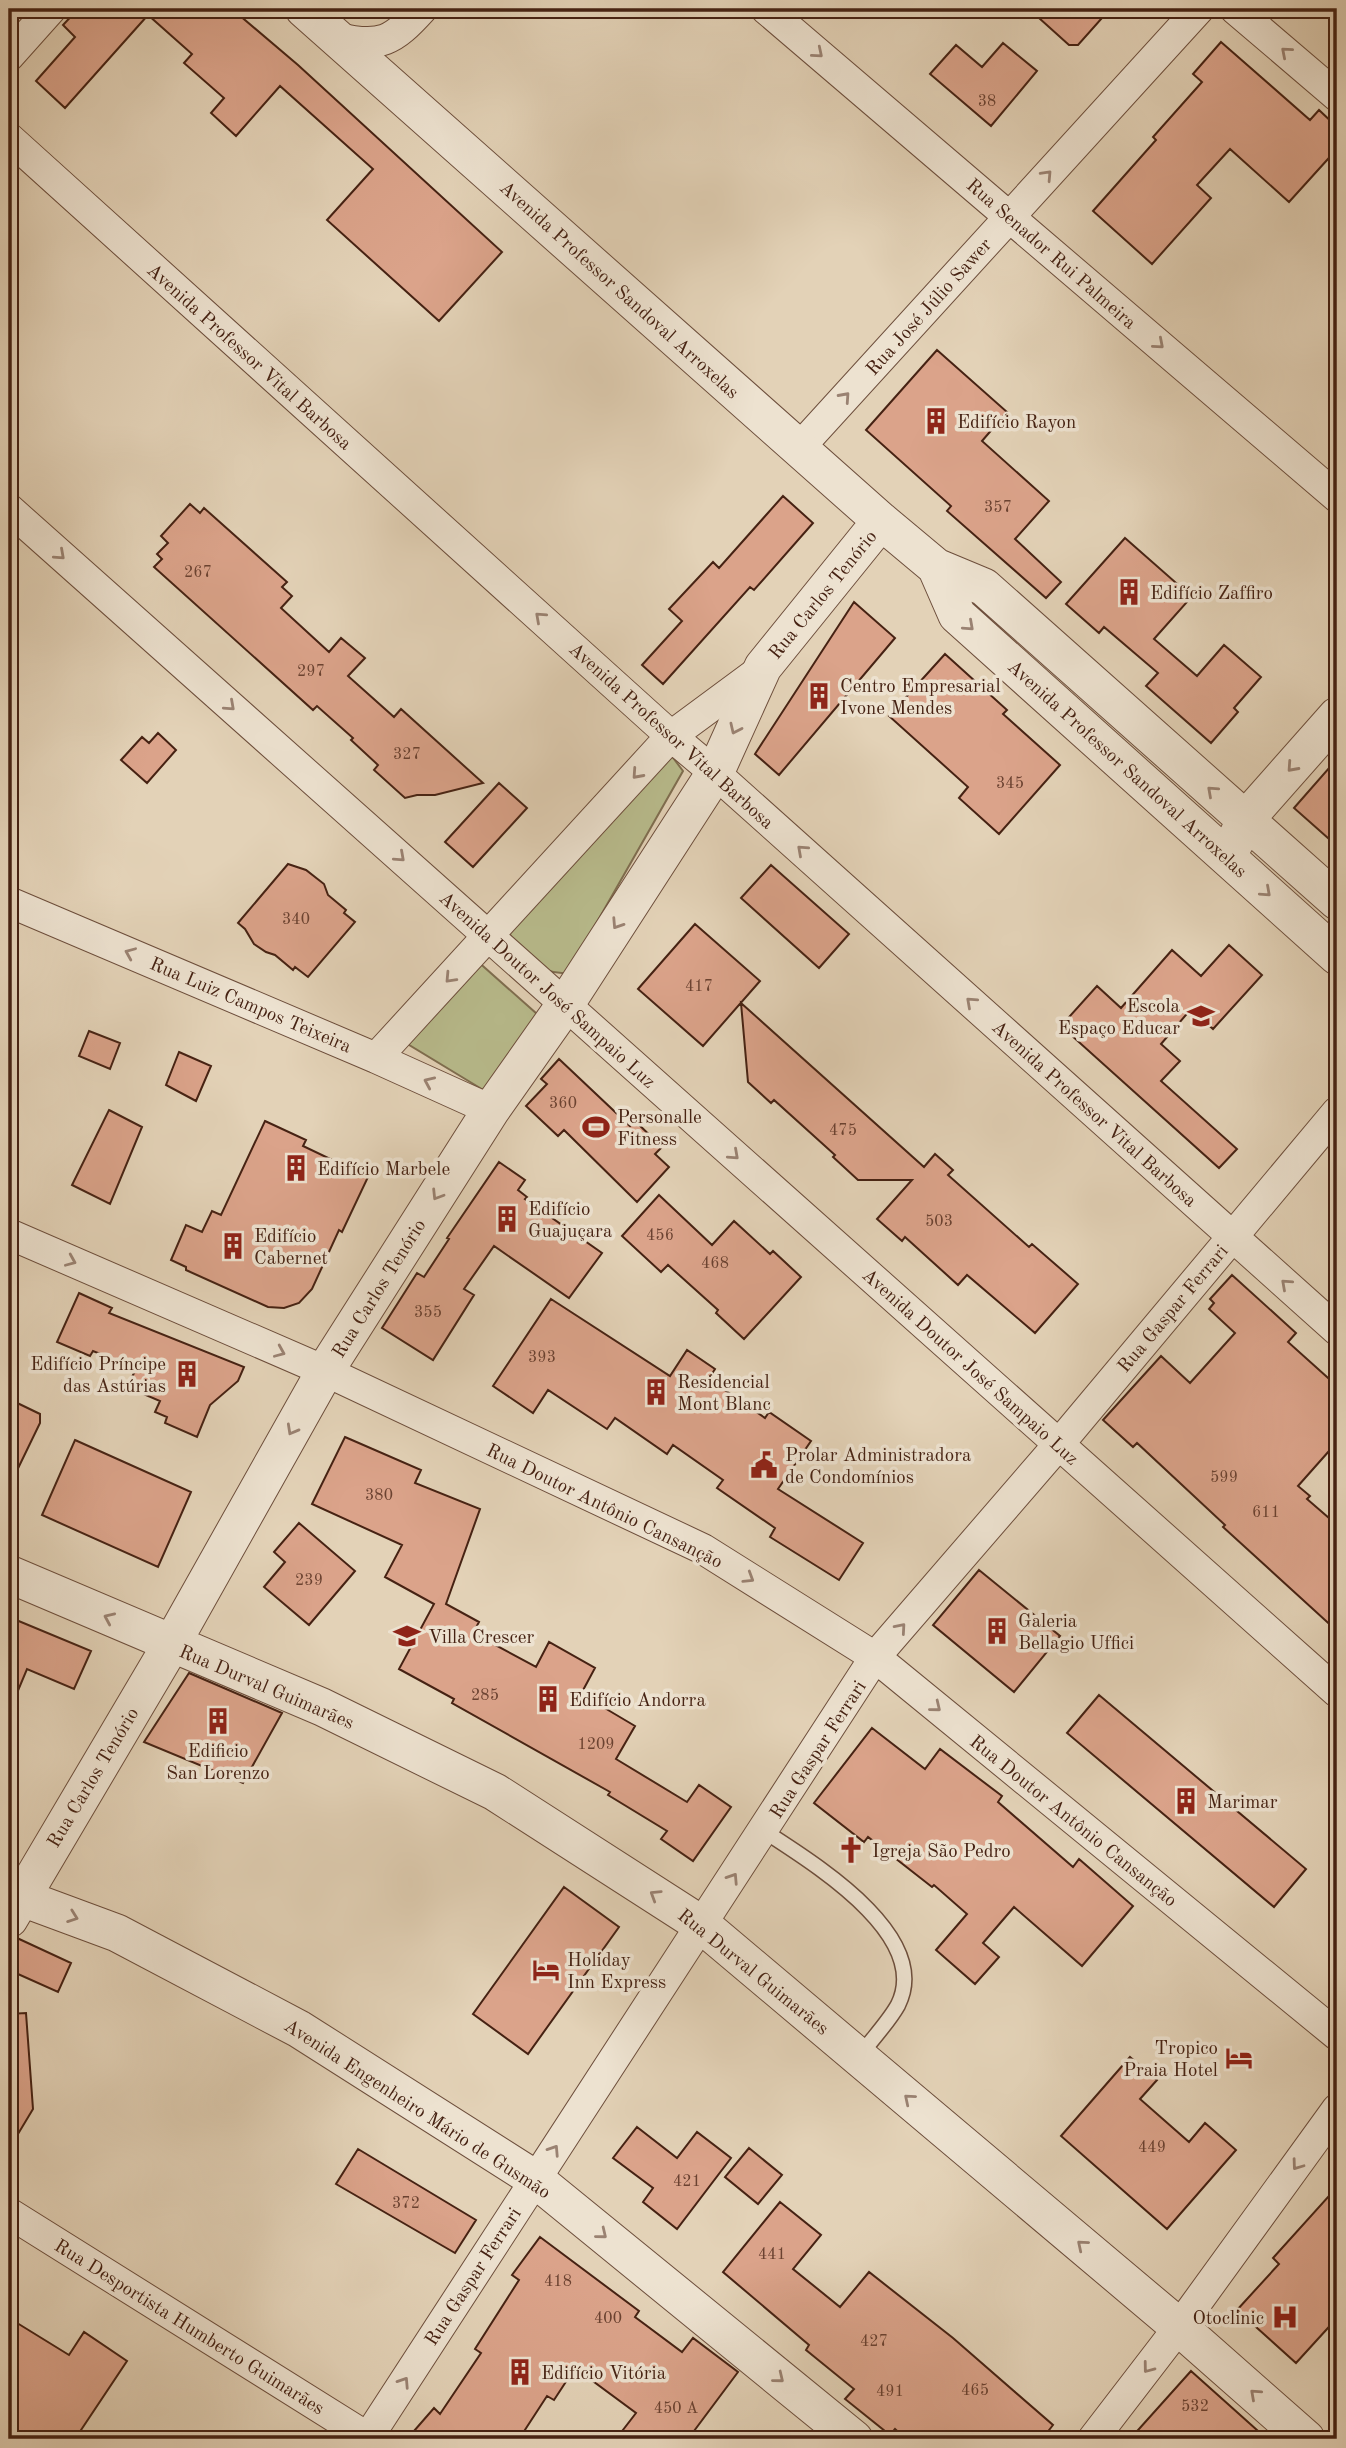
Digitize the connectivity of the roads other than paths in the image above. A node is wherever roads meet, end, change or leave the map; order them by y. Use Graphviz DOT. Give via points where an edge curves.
graph roads {
  1 [pos="51,9"];
  2 [pos="304,9"];
  3 [pos="422,9"];
  4 [pos="766,9"];
  5 [pos="1199,9"];
  6 [pos="1235,9"];
  7 [pos="401,32"];
  8 [pos="338,38"];
  9 [pos="9,56"];
  10 [pos="1337,96"];
  11 [pos="408,100"];
  12 [pos="9,138"];
  13 [pos="1009,216"];
  14 [pos="799,448"];
  15 [pos="1337,497"];
  16 [pos="9,509"];
  17 [pos="881,521"];
  18 [pos="936,567"];
  19 [pos="763,667"];
  20 [pos="1337,716"];
  21 [pos="671,736"];
  22 [pos="715,773"];
  23 [pos="1245,820"];
  24 [pos="1231,861"];
  25 [pos="1337,901"];
  26 [pos="9,902"];
  27 [pos="488,936"];
  28 [pos="1337,956"];
  29 [pos="565,1005"];
  30 [pos="376,1058"];
  31 [pos="491,1110"];
  32 [pos="1337,1112"];
  33 [pos="9,1234"];
  34 [pos="1232,1236"];
  35 [pos="1337,1330"];
  36 [pos="325,1371"];
  37 [pos="1059,1444"];
  38 [pos="9,1574"];
  39 [pos="171,1645"];
  40 [pos="875,1657"];
  41 [pos="1337,1692"];
  42 [pos="764,1831"];
  43 [pos="13,1903"];
  44 [pos="702,1924"];
  45 [pos="1337,2035"];
  46 [pos="859,2057"];
  47 [pos="1337,2109"];
  48 [pos="535,2179"];
  49 [pos="9,2213"];
  50 [pos="1179,2327"];
  51 [pos="369,2439"];
  52 [pos="854,2439"];
  53 [pos="1093,2439"];
  54 [pos="1306,2439"];
  1 -- 9 [label="street"];
  2 -- 8 [label="street, Avenida Professor Sandoval Arroxelas"];
  3 -- 7 [label="street"];
  4 -- 13 [label="street, Rua Senador Rui Palmeira, one-way"];
  13 -- 5 [label="street, Rua José Júlio Sawer, one-way"];
  10 -- 6 [label="street, one-way"];
  7 -- 8 [label="street" via="363,44"];
  7 -- 11 [label="street" via="395,69"];
  8 -- 11 [label="street, Avenida Professor Sandoval Arroxelas"];
  11 -- 14 [label="street, Avenida Professor Sandoval Arroxelas"];
  21 -- 12 [label="street, Avenida Professor Vital Barbosa, one-way"];
  14 -- 13 [label="street, Rua José Júlio Sawer, one-way"];
  13 -- 15 [label="street, Rua Senador Rui Palmeira, one-way"];
  14 -- 17 [label="street, Avenida Professor Sandoval Arroxelas"];
  16 -- 27 [label="street, Avenida Doutor José Sampaio Luz, one-way"];
  17 -- 18 [label="street, Avenida Professor Sandoval Arroxelas"];
  17 -- 19 [label="street, Rua Carlos Tenório"];
  23 -- 18 [label="street, Avenida Professor Sandoval Arroxelas, one-way" via="984,587"];
  18 -- 24 [label="street, Avenida Professor Sandoval Arroxelas, one-way" via="957,615"];
  19 -- 21 [label="street, Rua Carlos Tenório"];
  19 -- 22 [label="street, Rua Carlos Tenório, one-way"];
  20 -- 23 [label="street, one-way"];
  21 -- 22 [label="street, Avenida Professor Vital Barbosa"];
  21 -- 27 [label="street, Rua Carlos Tenório, one-way"];
  22 -- 29 [label="street, Rua Carlos Tenório, one-way"];
  34 -- 22 [label="street, Avenida Professor Vital Barbosa, one-way"];
  23 -- 24 [label="street"];
  23 -- 25 [label="street, Avenida Professor Sandoval Arroxelas"];
  24 -- 28 [label="street, Avenida Professor Sandoval Arroxelas, one-way"];
  30 -- 26 [label="street, Rua Luiz Campos Teixeira, one-way"];
  27 -- 29 [label="street, Avenida Doutor José Sampaio Luz"];
  27 -- 30 [label="street, Rua Carlos Tenório, one-way"];
  29 -- 31 [label="street, Rua Carlos Tenório"];
  29 -- 37 [label="street, Avenida Doutor José Sampaio Luz, one-way"];
  31 -- 30 [label="street, Rua Luiz Campos Teixeira, one-way"];
  31 -- 36 [label="street, Rua Carlos Tenório, one-way"];
  32 -- 34 [label="street, Rua Gaspar Ferrari"];
  33 -- 36 [label="street, Rua Doutor Antônio Cansanção, one-way"];
  35 -- 34 [label="street, Avenida Professor Vital Barbosa, one-way"];
  34 -- 37 [label="street, Rua Gaspar Ferrari"];
  36 -- 39 [label="street, Rua Carlos Tenório, one-way"];
  36 -- 40 [label="street, Rua Doutor Antônio Cansanção, one-way" via="703,1549"];
  40 -- 37 [label="street, Rua Gaspar Ferrari, one-way"];
  37 -- 41 [label="street, Avenida Doutor José Sampaio Luz"];
  39 -- 38 [label="street, Rua Durval Guimarães, one-way"];
  39 -- 43 [label="street, Rua Carlos Tenório"];
  44 -- 39 [label="street, Rua Durval Guimarães, one-way" via="495,1792 322,1707"];
  40 -- 42 [label="street, Rua Gaspar Ferrari"];
  40 -- 45 [label="street, Rua Doutor Antônio Cansanção, one-way"];
  44 -- 42 [label="street, Rua Gaspar Ferrari, one-way"];
  42 -- 46 [label="lane" via="844,1889 891,1935 903,1971 902,1990 898,2004"];
  43 -- 48 [label="street, Avenida Engenheiro Mário de Gusmão, one-way" via="117,1933 299,2029"];
  44 -- 46 [label="street, Rua Durval Guimarães"];
  48 -- 44 [label="street, Rua Gaspar Ferrari, one-way"];
  50 -- 46 [label="street, Rua Durval Guimarães, one-way"];
  47 -- 50 [label="street, one-way"];
  51 -- 48 [label="street, Rua Gaspar Ferrari, one-way"];
  48 -- 52 [label="street, Avenida Engenheiro Mário de Gusmão, one-way"];
  49 -- 51 [label="street, Rua Desportista Humberto Guimarães"];
  50 -- 53 [label="street, one-way"];
  54 -- 50 [label="street, Rua Durval Guimarães, one-way"];
}
